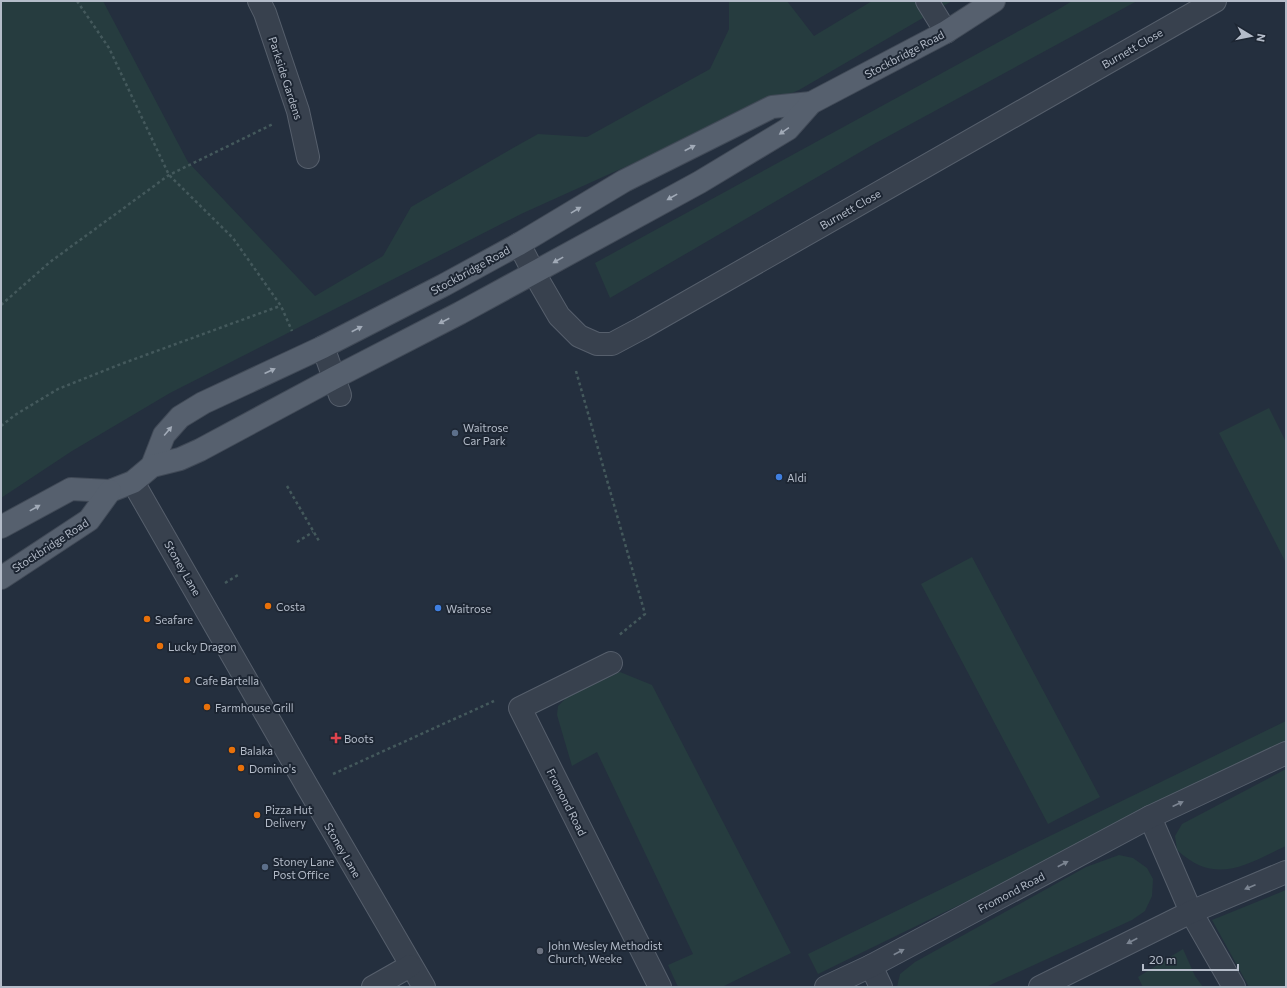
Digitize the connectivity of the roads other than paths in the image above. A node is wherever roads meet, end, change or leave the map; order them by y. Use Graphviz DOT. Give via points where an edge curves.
graph roads {
  1 [pos="259,1"];
  2 [pos="927,1"];
  3 [pos="994,1"];
  4 [pos="1215,1"];
  5 [pos="946,32"];
  6 [pos="811,103"];
  7 [pos="308,157"];
  8 [pos="519,244"];
  9 [pos="534,273"];
  10 [pos="322,347"];
  11 [pos="337,387"];
  12 [pos="152,466"];
  13 [pos="133,482"];
  14 [pos="110,491"];
  15 [pos="1,527"];
  16 [pos="1,578"];
  17 [pos="611,663"];
  18 [pos="1286,753"];
  19 [pos="1150,817"];
  20 [pos="1286,872"];
  21 [pos="1191,912"];
  22 [pos="410,966"];
  23 [pos="872,966"];
  24 [pos="373,987"];
  25 [pos="424,987"];
  26 [pos="660,987"];
  27 [pos="826,987"];
  28 [pos="881,987"];
  29 [pos="1040,987"];
  30 [pos="1234,987"];
  1 -- 7 [label="street, Parkside Gardens" via="266,13 298,111"];
  2 -- 5 [label="street"];
  3 -- 5 [label="main road, Stockbridge Road"];
  4 -- 9 [label="street, Burnett Close" via="612,344 597,344 579,336 559,316"];
  5 -- 6 [label="main road, Stockbridge Road"];
  8 -- 6 [label="main road, Stockbridge Road, one-way" via="624,181 772,107"];
  6 -- 9 [label="main road, Stockbridge Road, one-way" via="788,129 700,182"];
  8 -- 9 [label="street, Burnett Close"];
  10 -- 8 [label="main road, Stockbridge Road, one-way"];
  9 -- 11 [label="main road, Stockbridge Road, one-way"];
  10 -- 11 [label="street"];
  12 -- 10 [label="main road, Stockbridge Road, one-way" via="164,435 180,417 203,403"];
  11 -- 12 [label="main road, Stockbridge Road" via="180,459"];
  12 -- 13 [label="main road, Stockbridge Road"];
  13 -- 14 [label="main road, Stockbridge Road"];
  13 -- 22 [label="street, Stoney Lane"];
  15 -- 14 [label="main road, Stockbridge Road, one-way" via="71,489"];
  14 -- 16 [label="main road, Stockbridge Road" via="89,520"];
  17 -- 26 [label="street, Fromond Road" via="520,708"];
  19 -- 18 [label="street, Fromond Road, one-way"];
  19 -- 21 [label="street"];
  23 -- 19 [label="street, Fromond Road, one-way"];
  20 -- 21 [label="street, one-way"];
  21 -- 29 [label="street, one-way"];
  21 -- 30 [label="street"];
  22 -- 24 [label="street"];
  22 -- 25 [label="street, Stoney Lane"];
  23 -- 27 [label="street, Fromond Road"];
  23 -- 28 [label="street"];
}
